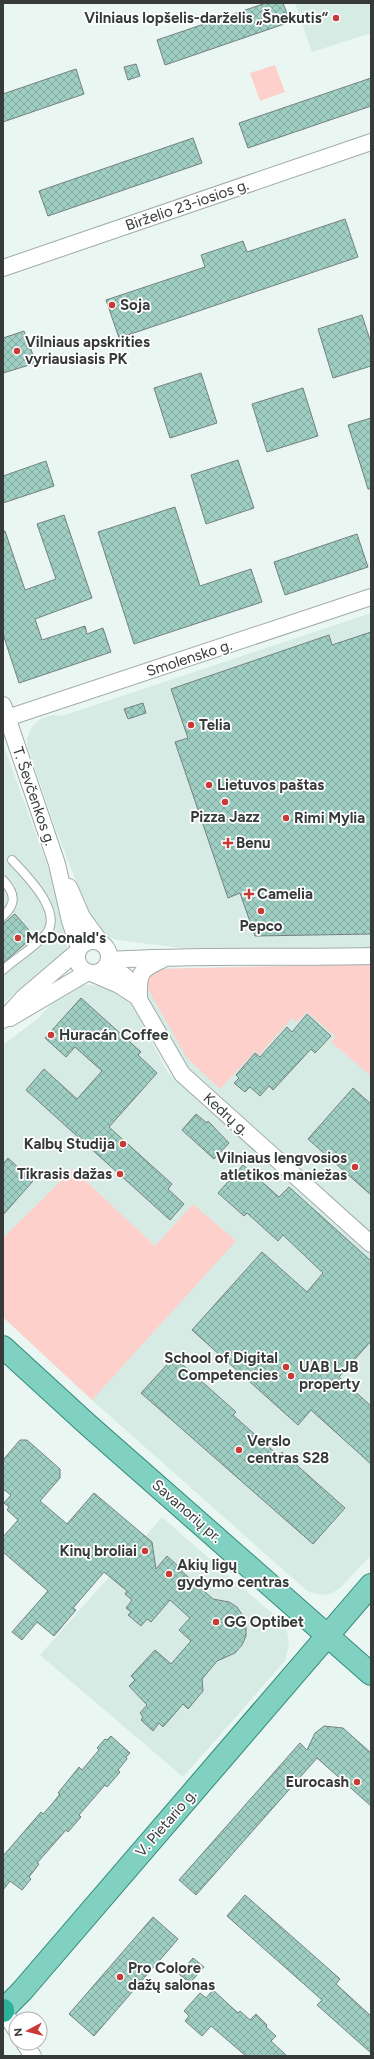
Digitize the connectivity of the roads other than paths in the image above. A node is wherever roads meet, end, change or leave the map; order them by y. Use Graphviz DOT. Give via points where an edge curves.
graph roads {
  1 [pos="371,142"];
  2 [pos="3,268"];
  3 [pos="371,597"];
  4 [pos="5,712"];
  5 [pos="12,860"];
  6 [pos="57,864"];
  7 [pos="3,880"];
  8 [pos="3,916"];
  9 [pos="79,949"];
  10 [pos="106,953"];
  11 [pos="170,956"];
  12 [pos="371,956"];
  13 [pos="3,970"];
  14 [pos="90,973"];
  15 [pos="139,998"];
  16 [pos="3,1021"];
  17 [pos="371,1244"];
  18 [pos="3,1347"];
  19 [pos="371,1585"];
  20 [pos="327,1635"];
  21 [pos="371,1674"];
  22 [pos="3,2010"];
  1 -- 2 [label="street, Birželio 23-iosios g."];
  3 -- 4 [label="street, Smolensko g."];
  4 -- 6 [label="street, T. Ševčenkos g."];
  5 -- 13 [label="lane" via="36,885 44,899 50,922 46,933"];
  6 -- 9 [label="street, T. Ševčenkos g."];
  6 -- 10 [label="street, T. Ševčenkos g." via="82,917"];
  7 -- 8 [label="lane" via="14,895 14,902"];
  9 -- 10 [label="street" via="88,941 94,940"];
  9 -- 14 [label="street" via="79,965"];
  9 -- 16 [label="street" via="24,997"];
  10 -- 11 [label="street"];
  10 -- 14 [label="street" via="102,971"];
  10 -- 15 [label="street, Kedrų g."];
  11 -- 12 [label="street"];
  11 -- 15 [label="street, Kedrų g." via="143,970 138,980"];
  14 -- 15 [label="street, Kedrų g." via="120,985"];
  14 -- 16 [label="street"];
  15 -- 17 [label="street, Kedrų g." via="182,1074"];
  18 -- 20 [label="main road, Savanorių pr."];
  19 -- 20 [label="main road, V. Pietario g."];
  20 -- 21 [label="main road, Savanorių pr."];
  20 -- 22 [label="main road, V. Pietario g."];
}
